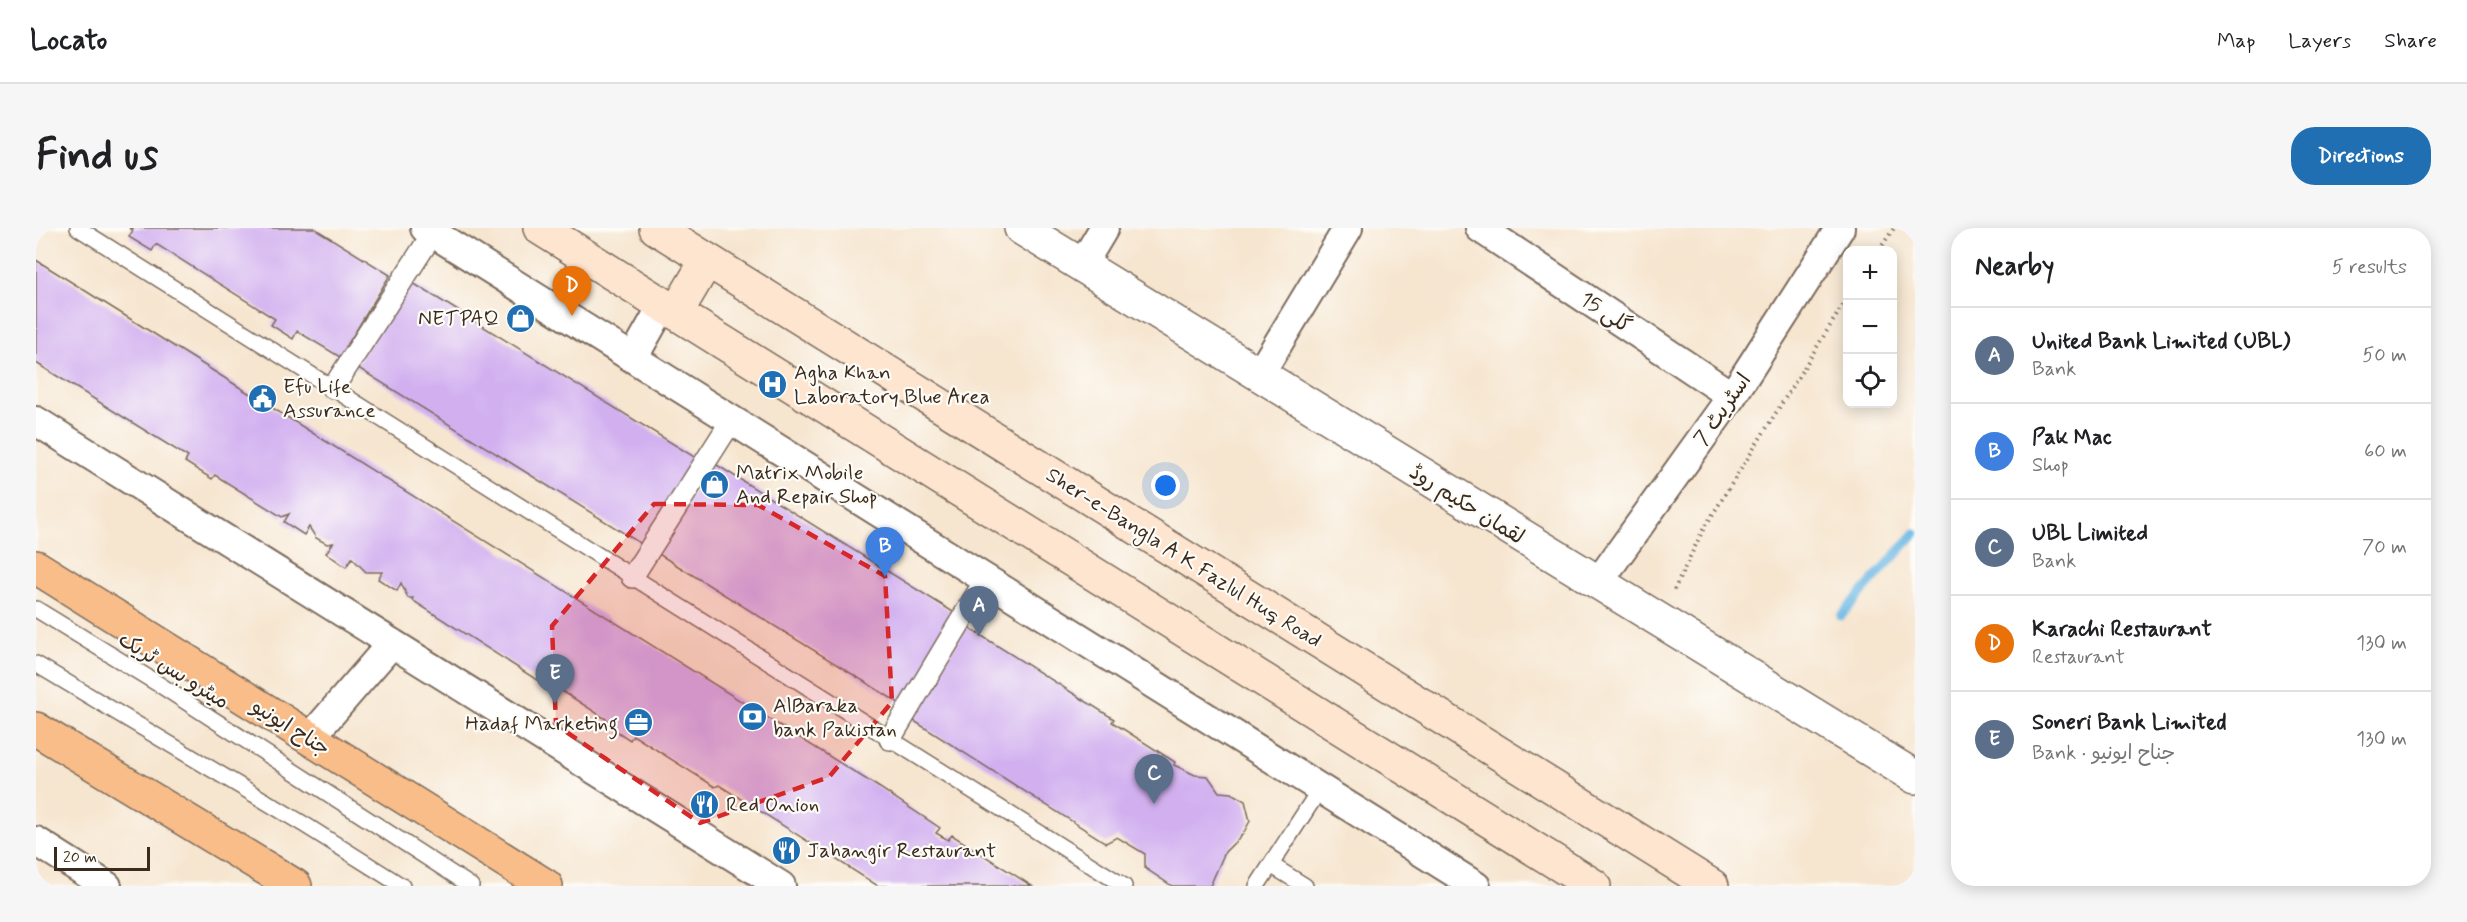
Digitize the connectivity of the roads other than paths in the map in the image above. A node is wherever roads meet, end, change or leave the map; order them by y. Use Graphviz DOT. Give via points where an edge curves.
graph roads {
  1 [pos="78,228"];
  2 [pos="540,228"];
  3 [pos="656,228"];
  4 [pos="1021,228"];
  5 [pos="1104,228"];
  6 [pos="1348,228"];
  7 [pos="1480,228"];
  8 [pos="429,230"];
  9 [pos="1833,230"];
  10 [pos="707,260"];
  11 [pos="1082,265"];
  12 [pos="670,309"];
  13 [pos="633,358"];
  14 [pos="1259,375"];
  15 [pos="333,388"];
  16 [pos="1732,396"];
  17 [pos="732,420"];
  18 [pos="36,421"];
  19 [pos="36,567"];
  20 [pos="632,577"];
  21 [pos="986,579"];
  22 [pos="1598,584"];
  23 [pos="36,609"];
  24 [pos="392,643"];
  25 [pos="36,664"];
  26 [pos="36,729"];
  27 [pos="310,738"];
  28 [pos="890,739"];
  29 [pos="1915,777"];
  30 [pos="1320,789"];
  31 [pos="36,841"];
  32 [pos="1271,865"];
  33 [pos="107,886"];
  34 [pos="295,886"];
  35 [pos="402,886"];
  36 [pos="471,886"];
  37 [pos="546,886"];
  38 [pos="781,886"];
  39 [pos="1124,886"];
  40 [pos="1257,886"];
  41 [pos="1305,886"];
  42 [pos="1476,886"];
  43 [pos="1594,886"];
  44 [pos="1712,886"];
  1 -- 15 [label="lane"];
  2 -- 12 [label="main road"];
  3 -- 10 [label="main road, Sher-e-Bangla A K Fazlul Huq Road"];
  4 -- 11 [label="street, لقمان حکیم روڈ"];
  5 -- 11 [label="street"];
  6 -- 14 [label="street"];
  7 -- 16 [label="street, گلی 15"];
  8 -- 13 [label="street"];
  8 -- 15 [label="street"];
  9 -- 16 [label="street, اسٹریٹ 7"];
  10 -- 12 [label="main road"];
  10 -- 44 [label="main road, Sher-e-Bangla A K Fazlul Huq Road"];
  11 -- 14 [label="street, لقمان حکیم روڈ"];
  12 -- 13 [label="street"];
  12 -- 43 [label="main road"];
  13 -- 17 [label="street"];
  14 -- 22 [label="street, لقمان حکیم روڈ"];
  15 -- 20 [label="lane"];
  16 -- 22 [label="street, اسٹریٹ 7"];
  17 -- 20 [label="street"];
  17 -- 21 [label="street"];
  18 -- 24 [label="street"];
  19 -- 27 [label="main road, جناح ایونیو"];
  20 -- 28 [label="lane"];
  21 -- 28 [label="street"];
  21 -- 30 [label="street"];
  22 -- 29 [label="street, لقمان حکیم روڈ"];
  23 -- 36 [label="lane, میٹرو بس ٹریک"];
  24 -- 27 [label="street"];
  24 -- 38 [label="street"];
  25 -- 35 [label="lane"];
  26 -- 34 [label="main road"];
  27 -- 37 [label="main road, جناح ایونیو"];
  28 -- 39 [label="lane"];
  30 -- 32 [label="lane"];
  30 -- 42 [label="street"];
  31 -- 33 [label="street"];
  32 -- 40 [label="lane"];
  32 -- 41 [label="lane"];
}
